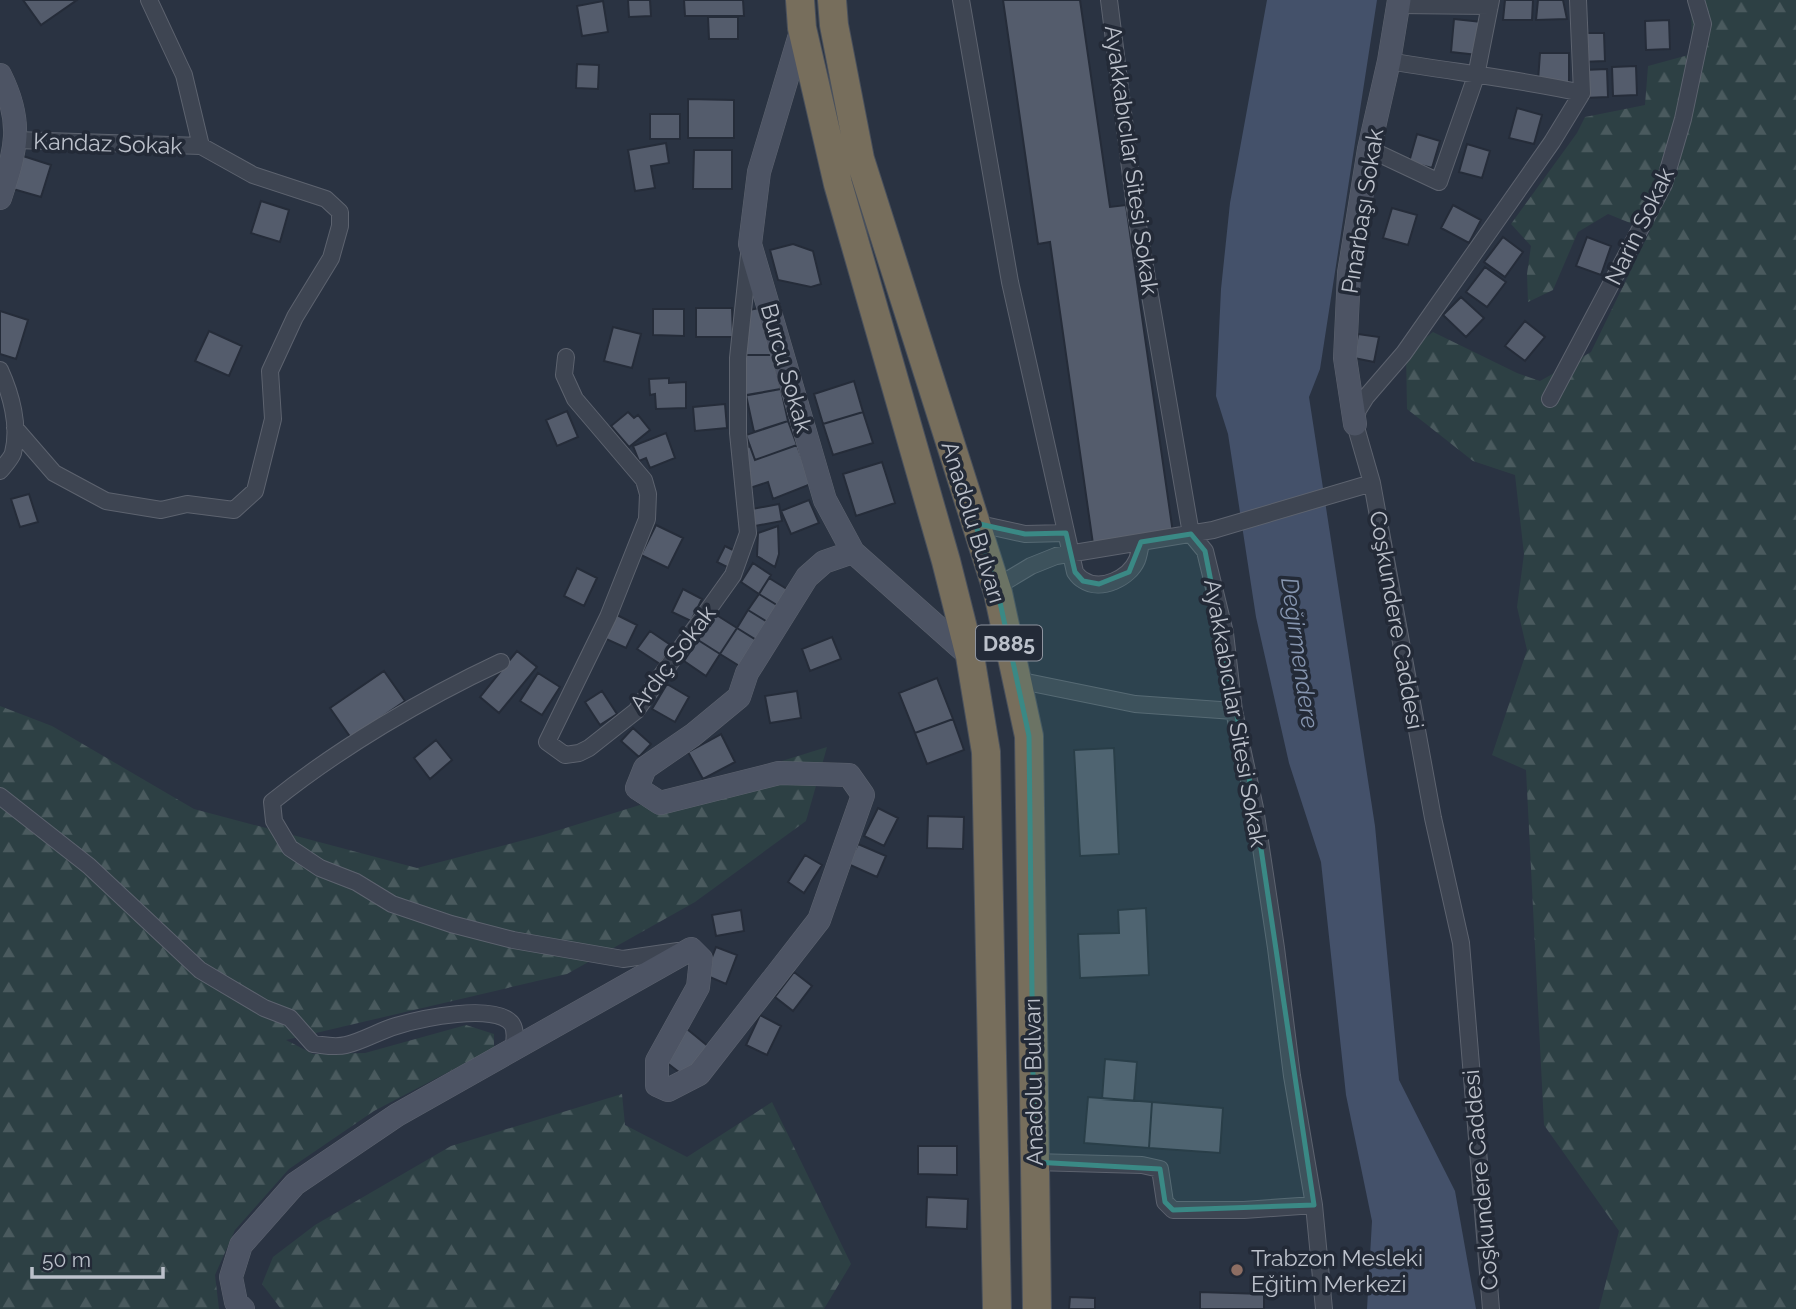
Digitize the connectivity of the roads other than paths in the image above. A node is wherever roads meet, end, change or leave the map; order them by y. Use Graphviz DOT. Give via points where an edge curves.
graph roads {
  1 [pos="149,0"];
  2 [pos="800,0"];
  3 [pos="832,0"];
  4 [pos="961,0"];
  5 [pos="1110,0"];
  6 [pos="1578,0"];
  7 [pos="1696,0"];
  8 [pos="1399,2"];
  9 [pos="1491,3"];
  10 [pos="802,28"];
  11 [pos="1389,61"];
  12 [pos="0,75"];
  13 [pos="1476,76"];
  14 [pos="1583,93"];
  15 [pos="16,140"];
  16 [pos="201,146"];
  17 [pos="1369,149"];
  18 [pos="0,198"];
  19 [pos="750,244"];
  20 [pos="566,358"];
  21 [pos="0,370"];
  22 [pos="1549,400"];
  23 [pos="1355,424"];
  24 [pos="15,428"];
  25 [pos="0,471"];
  26 [pos="1365,485"];
  27 [pos="975,523"];
  28 [pos="1066,533"];
  29 [pos="1191,534"];
  30 [pos="1141,542"];
  31 [pos="853,552"];
  32 [pos="1071,554"];
  33 [pos="996,587"];
  34 [pos="970,656"];
  35 [pos="501,662"];
  36 [pos="1017,680"];
  37 [pos="1234,710"];
  38 [pos="0,796"];
  39 [pos="691,950"];
  40 [pos="513,1051"];
  41 [pos="1034,1162"];
  42 [pos="1314,1205"];
  43 [pos="243,1309"];
  44 [pos="997,1309"];
  45 [pos="1037,1309"];
  46 [pos="1324,1309"];
  47 [pos="1491,1309"];
  1 -- 16 [label="street" via="184,75"];
  2 -- 10 [label="highway, Anadolu Bulvarı / D885"];
  3 -- 27 [label="highway, Anadolu Bulvarı / D885" via="860,159"];
  4 -- 28 [label="street" via="1010,282"];
  5 -- 29 [label="street, Ayakkabıcılar Sitesi Sokak" via="1135,208"];
  6 -- 14 [label="street"];
  7 -- 22 [label="street, Narin Sokak" via="1703,24 1664,184"];
  8 -- 9 [label="street"];
  8 -- 11 [label="street, Pınarbaşı Sokak"];
  9 -- 13 [label="street"];
  10 -- 19 [label="street, Burcu Sokak" via="759,172"];
  10 -- 34 [label="highway, Anadolu Bulvarı / D885" via="838,184"];
  11 -- 13 [label="street"];
  11 -- 17 [label="street, Pınarbaşı Sokak"];
  12 -- 15 [label="street" via="16,118"];
  13 -- 14 [label="street" via="1531,81"];
  13 -- 17 [label="street" via="1438,182"];
  14 -- 23 [label="street" via="1404,352 1366,397"];
  15 -- 16 [label="street, Kandaz Sokak"];
  15 -- 18 [label="street"];
  16 -- 24 [label="street" via="253,175 326,199 340,212 331,258 295,317 270,371 273,419 256,491 233,510 187,504 161,510 106,501 54,473"];
  17 -- 23 [label="street, Pınarbaşı Sokak" via="1349,273 1345,358"];
  19 -- 20 [label="street, Ardıç Sokak" via="738,358 738,433 748,533 733,575 636,710 589,748 565,755 548,742 613,605 647,519 648,494 644,480 575,399 564,375"];
  19 -- 31 [label="street, Burcu Sokak" via="825,500"];
  21 -- 24 [label="street" via="11,395"];
  23 -- 26 [label="street, Coşkundere Caddesi"];
  24 -- 25 [label="street" via="13,455"];
  26 -- 29 [label="street"];
  26 -- 47 [label="street, Coşkundere Caddesi" via="1461,943"];
  27 -- 28 [label="street" via="1025,534"];
  27 -- 33 [label="highway, Anadolu Bulvarı / D885"];
  28 -- 32 [label="street"];
  29 -- 30 [label="street"];
  29 -- 37 [label="street, Ayakkabıcılar Sitesi Sokak" via="1205,551 1213,580"];
  30 -- 32 [label="street"];
  30 -- 32 [label="street" via="1137,561 1116,582 1083,581 1075,572"];
  31 -- 34 [label="street, Burcu Sokak"];
  31 -- 39 [label="street" via="824,562 807,577 747,673 739,697 645,768 637,788 660,803 779,773 849,775 863,795 819,920 699,1074 668,1090 657,1085 657,1061 698,987 701,959"];
  32 -- 33 [label="street" via="1031,566"];
  33 -- 36 [label="highway, Anadolu Bulvarı / D885"];
  34 -- 44 [label="highway, Anadolu Bulvarı / D885" via="986,752"];
  35 -- 39 [label="street" via="457,682 328,760 272,802 274,821 290,848 392,904 501,937 623,959"];
  36 -- 37 [label="street" via="1135,704"];
  36 -- 41 [label="highway, Anadolu Bulvarı / D885" via="1029,736"];
  37 -- 42 [label="street, Ayakkabıcılar Sitesi Sokak" via="1255,808"];
  38 -- 40 [label="street" via="89,866 200,971 290,1018 313,1044 346,1045 397,1026 479,1013 511,1023"];
  39 -- 40 [label="street"];
  40 -- 43 [label="street" via="397,1115 295,1184 241,1245 231,1278 236,1302"];
  41 -- 42 [label="street" via="1160,1169 1166,1202 1173,1210"];
  41 -- 45 [label="highway, Anadolu Bulvarı / D885"];
  42 -- 46 [label="street, Ayakkabıcılar Sitesi Sokak"];
}
